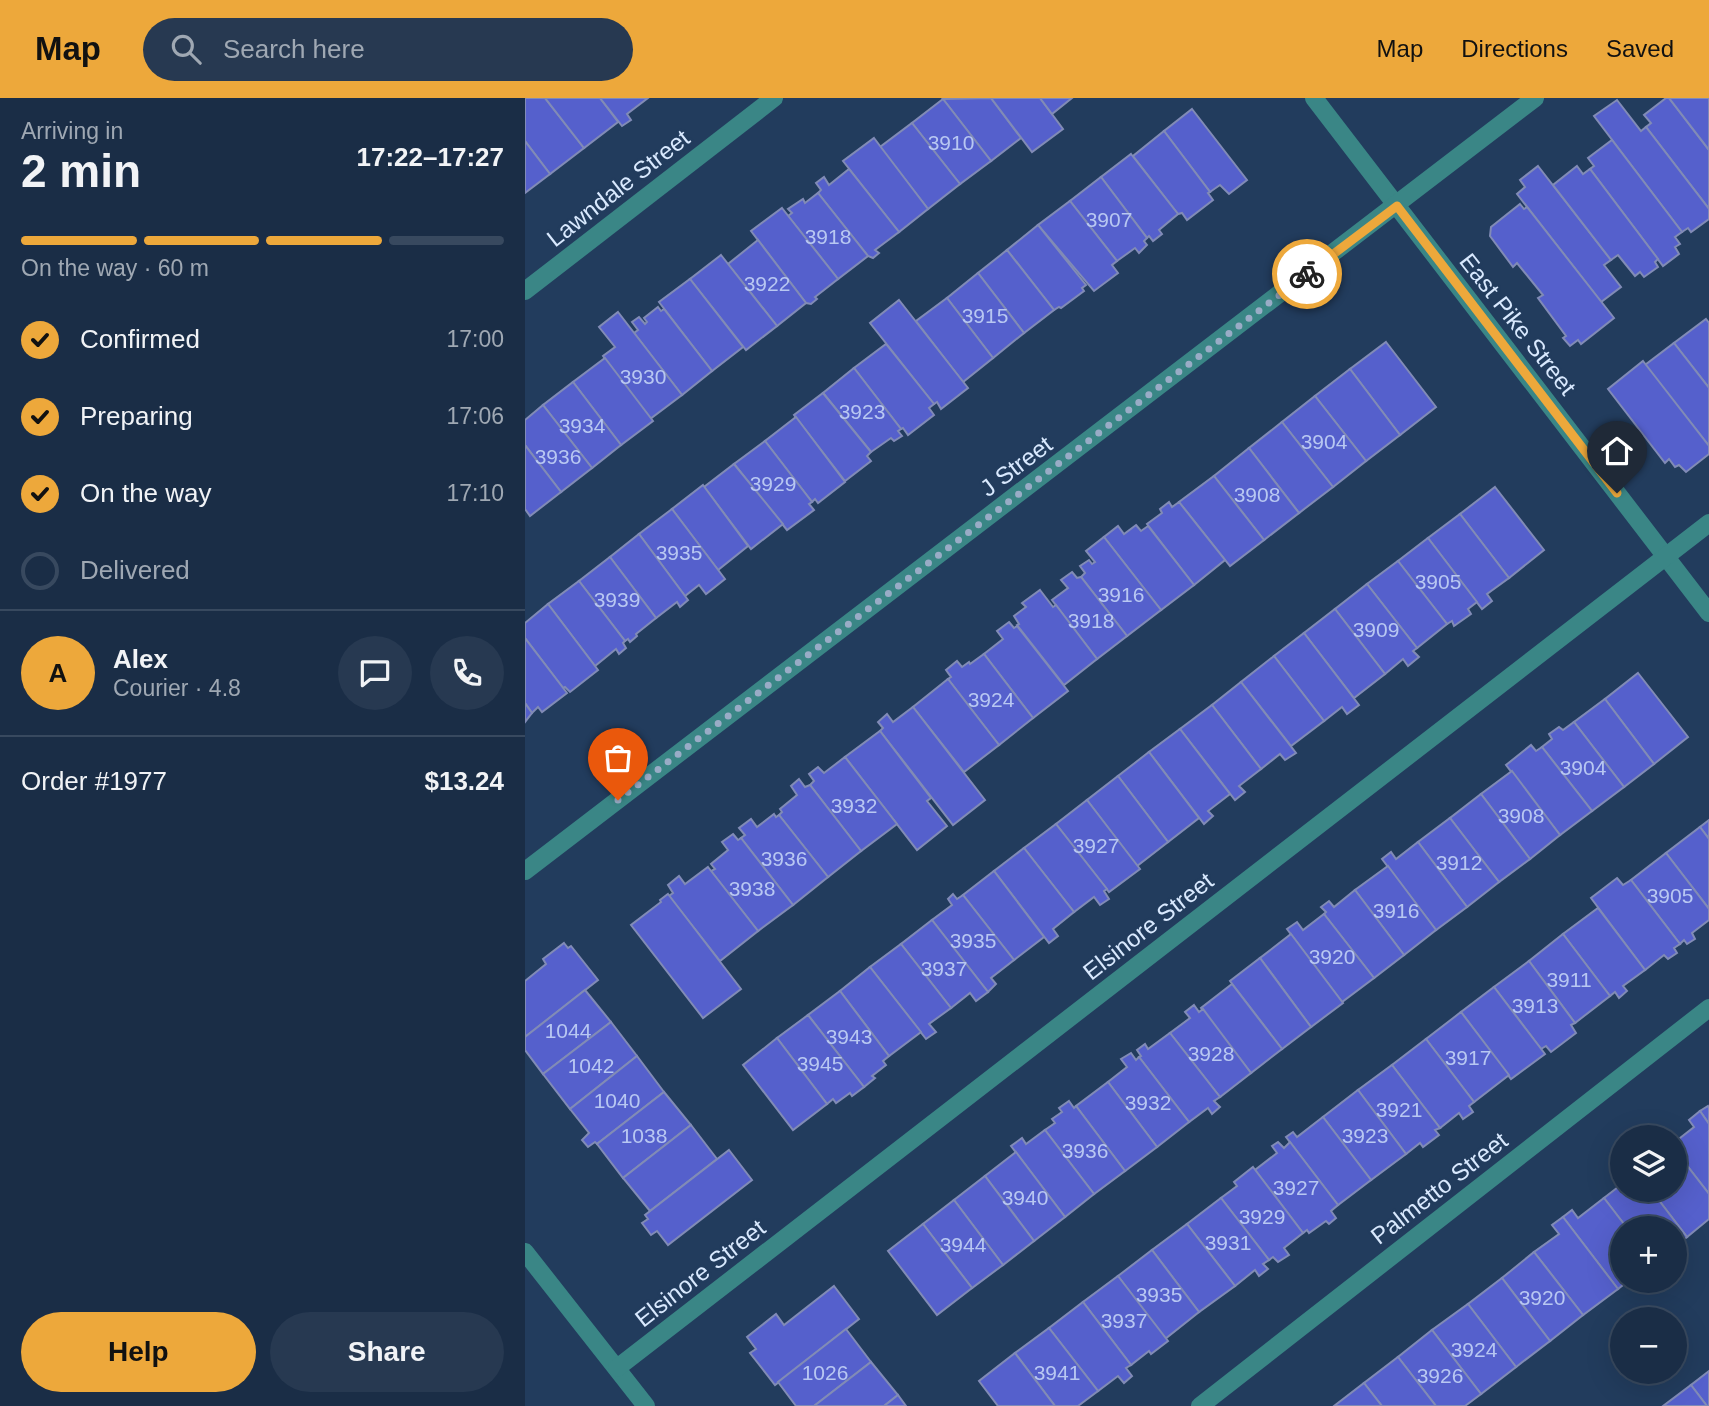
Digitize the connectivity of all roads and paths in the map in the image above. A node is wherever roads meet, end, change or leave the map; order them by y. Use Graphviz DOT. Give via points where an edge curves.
graph roads {
  1 [pos="774,98"];
  2 [pos="1314,98"];
  3 [pos="1535,98"];
  4 [pos="1397,206"];
  5 [pos="525,290"];
  6 [pos="1709,523"];
  7 [pos="1665,556"];
  8 [pos="1709,613"];
  9 [pos="525,871"];
  10 [pos="1709,1008"];
  11 [pos="525,1252"];
  12 [pos="617,1368"];
  13 [pos="646,1406"];
  14 [pos="1200,1406"];
  1 -- 5 [label="street, Lawndale Street"];
  2 -- 4 [label="street, East Pike Street"];
  3 -- 4 [label="street, J Street"];
  4 -- 7 [label="street, East Pike Street"];
  4 -- 9 [label="street, J Street"];
  6 -- 7 [label="street, Elsinore Street"];
  7 -- 8 [label="street, East Pike Street"];
  7 -- 12 [label="street, Elsinore Street"];
  10 -- 14 [label="street, Palmetto Street"];
  11 -- 12 [label="street"];
  12 -- 13 [label="street"];
}
